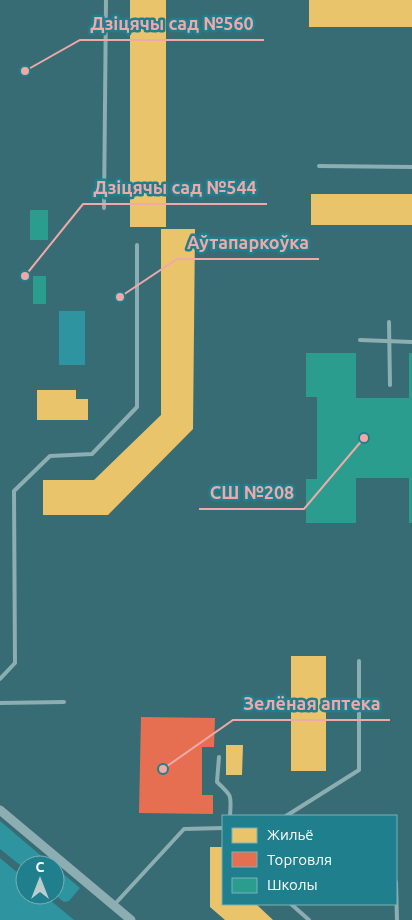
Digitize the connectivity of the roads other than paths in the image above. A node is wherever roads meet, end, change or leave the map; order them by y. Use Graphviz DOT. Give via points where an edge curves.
graph roads {
  1 [pos="106,0"];
  2 [pos="319,166"];
  3 [pos="412,167"];
  4 [pos="104,208"];
  5 [pos="136,245"];
  6 [pos="389,322"];
  7 [pos="360,340"];
  8 [pos="388,341"];
  9 [pos="412,342"];
  10 [pos="390,385"];
  11 [pos="359,661"];
  12 [pos="0,678"];
  13 [pos="64,702"];
  14 [pos="0,703"];
  15 [pos="219,757"];
  16 [pos="0,810"];
  17 [pos="230,815"];
  18 [pos="288,815"];
  19 [pos="222,828"];
  20 [pos="114,905"];
  21 [pos="292,905"];
  22 [pos="397,905"];
  23 [pos="131,920"];
  24 [pos="309,920"];
  25 [pos="397,920"];
  1 -- 4 [label="lane"];
  2 -- 3 [label="lane"];
  5 -- 12 [label="lane" via="137,407 92,454 50,456 14,491 16,663"];
  6 -- 8 [label="lane"];
  7 -- 8 [label="lane"];
  8 -- 9 [label="lane"];
  8 -- 10 [label="lane"];
  11 -- 18 [label="lane" via="359,770"];
  13 -- 14 [label="lane"];
  15 -- 17 [label="lane" via="217,782 229,792"];
  16 -- 20 [label="street"];
  19 -- 20 [label="lane" via="184,829"];
  20 -- 23 [label="street"];
  21 -- 24 [label="lane"];
  22 -- 25 [label="lane"];
}
